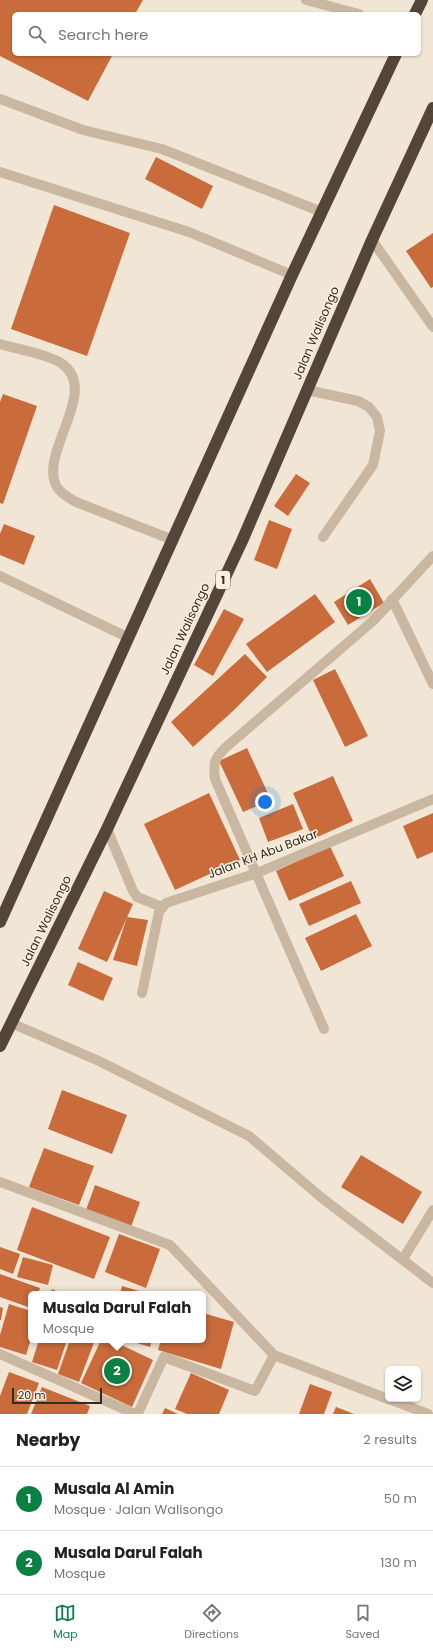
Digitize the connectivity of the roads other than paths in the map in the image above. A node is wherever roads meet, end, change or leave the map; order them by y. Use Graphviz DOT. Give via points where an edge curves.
graph roads {
  1 [pos="306,0"];
  2 [pos="422,0"];
  3 [pos="351,12"];
  4 [pos="416,12"];
  5 [pos="395,56"];
  6 [pos="0,99"];
  7 [pos="433,108"];
  8 [pos="0,172"];
  9 [pos="322,212"];
  10 [pos="372,240"];
  11 [pos="292,275"];
  12 [pos="433,327"];
  13 [pos="0,344"];
  14 [pos="307,390"];
  15 [pos="323,537"];
  16 [pos="173,540"];
  17 [pos="433,556"];
  18 [pos="0,576"];
  19 [pos="392,599"];
  20 [pos="129,638"];
  21 [pos="433,684"];
  22 [pos="433,799"];
  23 [pos="107,829"];
  24 [pos="257,873"];
  25 [pos="162,907"];
  26 [pos="0,922"];
  27 [pos="142,993"];
  28 [pos="11,1023"];
  29 [pos="324,1029"];
  30 [pos="0,1046"];
  31 [pos="0,1182"];
  32 [pos="433,1210"];
  33 [pos="403,1259"];
  34 [pos="433,1283"];
  35 [pos="0,1354"];
  36 [pos="274,1355"];
  37 [pos="385,1398"];
  38 [pos="396,1402"];
  39 [pos="428,1414"];
  1 -- 3 [label="street"];
  2 -- 4 [label="highway"];
  5 -- 9 [label="highway"];
  6 -- 9 [label="street" via="83,130 162,149"];
  7 -- 10 [label="highway, Jalan Walisongo / 1"];
  8 -- 11 [label="street" via="190,232"];
  9 -- 11 [label="highway"];
  10 -- 12 [label="street"];
  10 -- 14 [label="highway, Jalan Walisongo / 1"];
  11 -- 16 [label="highway"];
  13 -- 16 [label="street" via="53,359 70,371 75,382 76,394 55,461 54,479 63,494 76,502"];
  14 -- 15 [label="street" via="358,401 369,407 377,418 380,431 373,465"];
  14 -- 23 [label="highway, Jalan Walisongo / 1" via="242,540"];
  16 -- 20 [label="highway"];
  17 -- 19 [label="street"];
  18 -- 20 [label="street"];
  19 -- 21 [label="street"];
  19 -- 24 [label="street" via="373,621 217,756 214,767 215,779"];
  20 -- 26 [label="highway"];
  22 -- 24 [label="street, Jalan KH Abu Bakar"];
  23 -- 25 [label="street" via="137,897"];
  23 -- 28 [label="highway, Jalan Walisongo / 1"];
  24 -- 25 [label="street, Jalan KH Abu Bakar" via="171,901"];
  24 -- 29 [label="street"];
  25 -- 27 [label="street"];
  28 -- 30 [label="highway, Jalan Walisongo / 1"];
  28 -- 33 [label="street" via="98,1061 249,1136 322,1198"];
  31 -- 36 [label="street" via="170,1245"];
  32 -- 33 [label="street"];
  33 -- 34 [label="street"];
  35 -- 36 [label="street" via="135,1414 139,1411 164,1357 255,1391"];
  36 -- 37 [label="street"];
  38 -- 39 [label="street"];
}
